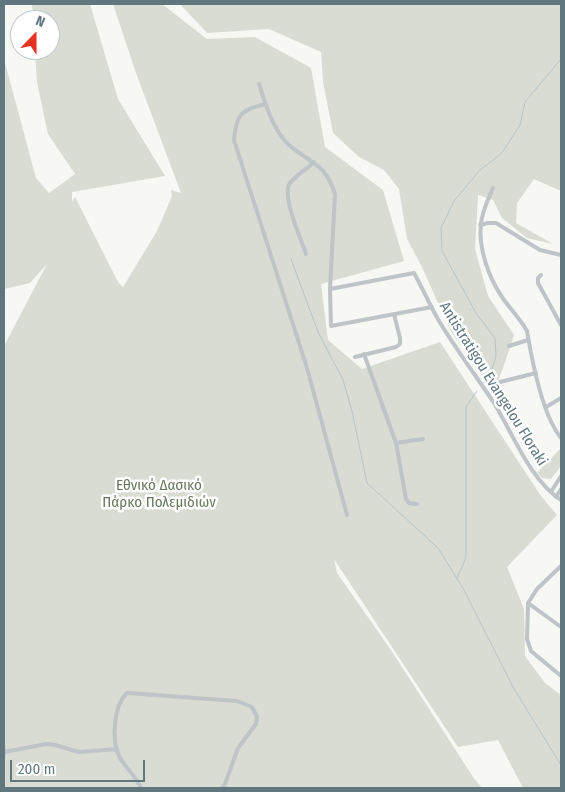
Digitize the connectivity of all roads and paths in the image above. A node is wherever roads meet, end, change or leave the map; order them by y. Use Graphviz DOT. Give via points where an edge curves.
graph roads {
  1 [pos="259,84"];
  2 [pos="266,104"];
  3 [pos="314,162"];
  4 [pos="493,188"];
  5 [pos="480,225"];
  6 [pos="306,254"];
  7 [pos="561,255"];
  8 [pos="541,275"];
  9 [pos="330,289"];
  10 [pos="432,307"];
  11 [pos="394,314"];
  12 [pos="561,324"];
  13 [pos="528,340"];
  14 [pos="509,346"];
  15 [pos="364,354"];
  16 [pos="355,357"];
  17 [pos="536,373"];
  18 [pos="500,382"];
  19 [pos="561,398"];
  20 [pos="546,407"];
  21 [pos="561,438"];
  22 [pos="422,439"];
  23 [pos="396,443"];
  24 [pos="561,476"];
  25 [pos="561,489"];
  26 [pos="551,492"];
  27 [pos="556,497"];
  28 [pos="561,500"];
  29 [pos="418,504"];
  30 [pos="347,515"];
  31 [pos="561,566"];
  32 [pos="528,602"];
  33 [pos="561,627"];
  34 [pos="561,676"];
  35 [pos="117,749"];
  36 [pos="4,752"];
  37 [pos="141,788"];
  38 [pos="222,788"];
  1 -- 2 [label="street"];
  2 -- 3 [label="street" via="277,130 288,144"];
  2 -- 30 [label="street" via="251,107 240,114 234,140 307,368"];
  3 -- 6 [label="street" via="291,181 287,189"];
  3 -- 9 [label="street" via="325,172 335,194"];
  4 -- 5 [label="street"];
  5 -- 7 [label="street" via="496,223 540,250"];
  5 -- 13 [label="street" via="482,248 492,280 502,298 522,321"];
  8 -- 12 [label="street" via="538,283"];
  9 -- 10 [label="street, Antistratigou Evangelou Floraki" via="414,273"];
  9 -- 11 [label="street" via="331,326"];
  10 -- 11 [label="street"];
  10 -- 26 [label="street, Antistratigou Evangelou Floraki" via="534,472"];
  11 -- 15 [label="street" via="400,344"];
  13 -- 14 [label="street"];
  13 -- 17 [label="street"];
  15 -- 16 [label="street"];
  15 -- 23 [label="street"];
  17 -- 18 [label="street"];
  17 -- 20 [label="street"];
  19 -- 20 [label="street"];
  20 -- 21 [label="street"];
  22 -- 23 [label="street"];
  23 -- 29 [label="street" via="406,499"];
  24 -- 26 [label="street"];
  25 -- 27 [label="street"];
  26 -- 27 [label="street, Antistratigou Evangelou Floraki"];
  27 -- 28 [label="street, Antistratigou Evangelou Floraki"];
  31 -- 32 [label="street"];
  32 -- 33 [label="street"];
  32 -- 34 [label="street" via="527,639 531,651"];
  35 -- 36 [label="street" via="79,752 46,744"];
  35 -- 37 [label="street"];
  35 -- 38 [label="street" via="117,709 127,693 237,701 252,707 257,717 256,724 238,748"];
}
